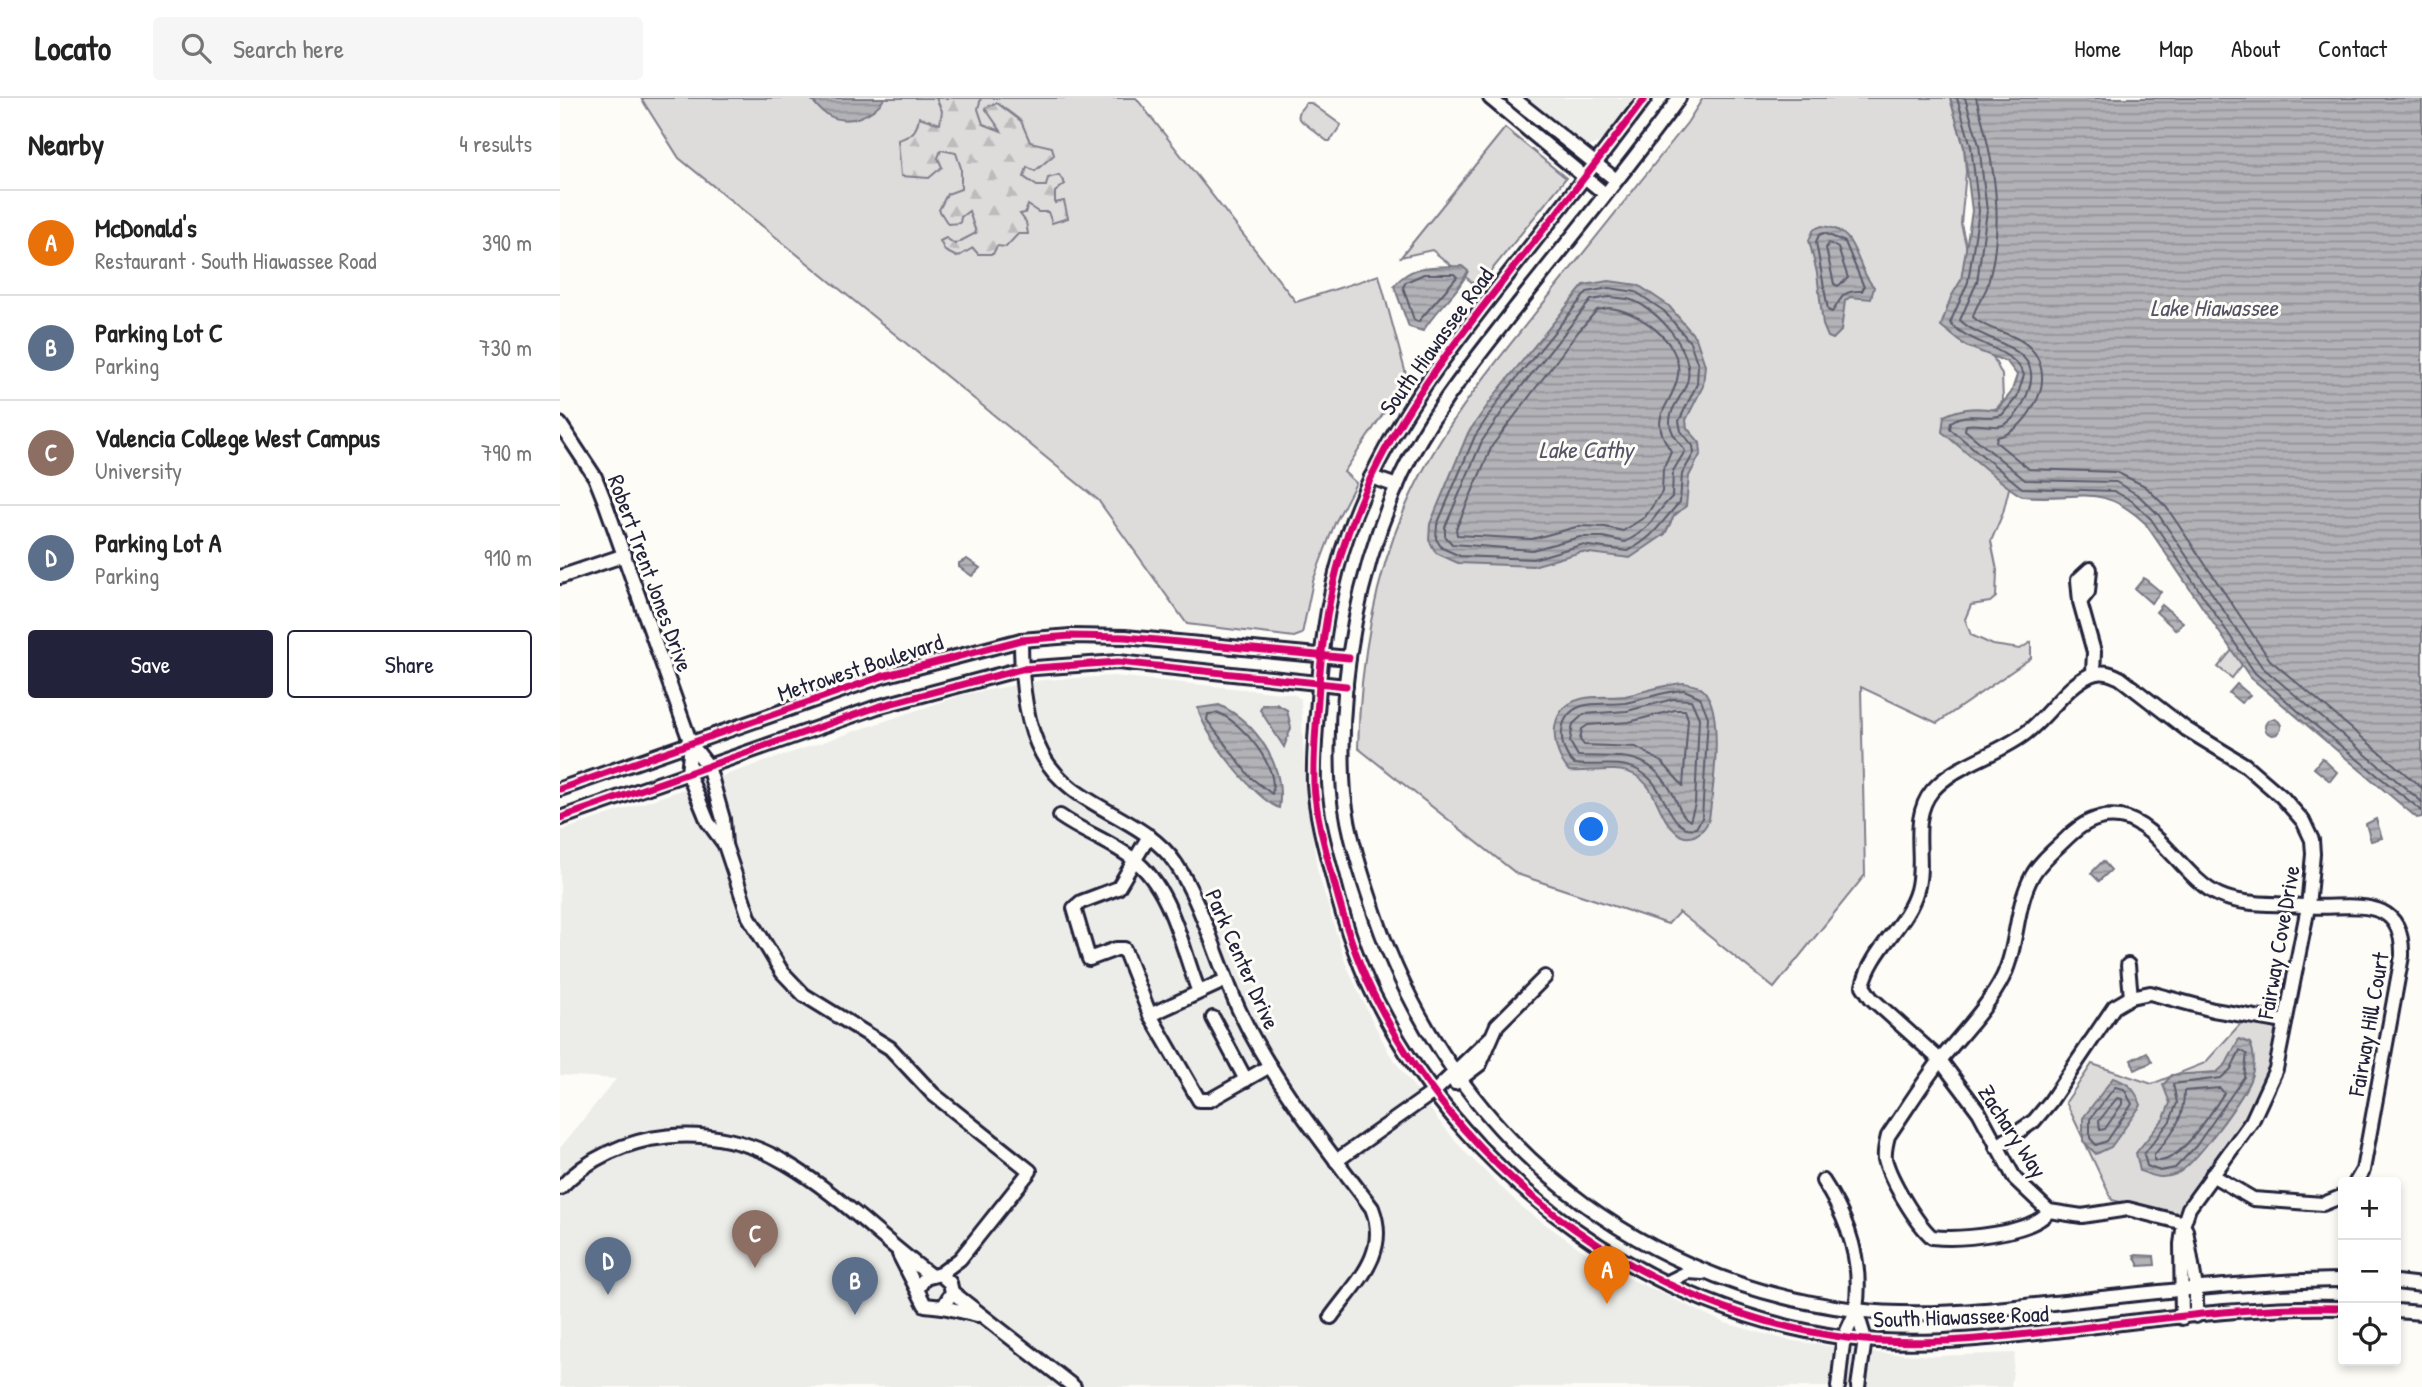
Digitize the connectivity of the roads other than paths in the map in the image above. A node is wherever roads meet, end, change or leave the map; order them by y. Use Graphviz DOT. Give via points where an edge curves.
graph roads {
  1 [pos="1490,98"];
  2 [pos="1513,98"];
  3 [pos="1646,98"];
  4 [pos="1679,98"];
  5 [pos="1529,110"];
  6 [pos="1519,122"];
  7 [pos="1596,163"];
  8 [pos="1584,177"];
  9 [pos="1616,180"];
  10 [pos="1605,194"];
  11 [pos="560,424"];
  12 [pos="1371,477"];
  13 [pos="1397,486"];
  14 [pos="625,555"];
  15 [pos="560,577"];
  16 [pos="2080,602"];
  17 [pos="1021,640"];
  18 [pos="1320,654"];
  19 [pos="1349,659"];
  20 [pos="1021,669"];
  21 [pos="2093,673"];
  22 [pos="1319,681"];
  23 [pos="1346,686"];
  24 [pos="691,744"];
  25 [pos="708,766"];
  26 [pos="688,773"];
  27 [pos="560,789"];
  28 [pos="1060,816"];
  29 [pos="560,818"];
  30 [pos="1149,836"];
  31 [pos="725,845"];
  32 [pos="1135,860"];
  33 [pos="2308,907"];
  34 [pos="2128,965"];
  35 [pos="1545,977"];
  36 [pos="1226,980"];
  37 [pos="1199,992"];
  38 [pos="2132,997"];
  39 [pos="1150,1015"];
  40 [pos="1213,1017"];
  41 [pos="2285,1023"];
  42 [pos="1940,1060"];
  43 [pos="1270,1066"];
  44 [pos="1456,1076"];
  45 [pos="1246,1080"];
  46 [pos="1435,1091"];
  47 [pos="1996,1147"];
  48 [pos="1336,1161"];
  49 [pos="2212,1175"];
  50 [pos="2358,1177"];
  51 [pos="1823,1181"];
  52 [pos="560,1188"];
  53 [pos="2338,1198"];
  54 [pos="2049,1211"];
  55 [pos="2184,1223"];
  56 [pos="895,1248"];
  57 [pos="960,1259"];
  58 [pos="1714,1274"];
  59 [pos="935,1275"];
  60 [pos="2338,1280"];
  61 [pos="1665,1283"];
  62 [pos="2401,1283"];
  63 [pos="2422,1285"];
  64 [pos="918,1288"];
  65 [pos="951,1288"];
  66 [pos="2196,1288"];
  67 [pos="2182,1290"];
  68 [pos="943,1307"];
  69 [pos="2338,1308"];
  70 [pos="1856,1310"];
  71 [pos="2401,1311"];
  72 [pos="2422,1313"];
  73 [pos="2196,1316"];
  74 [pos="1331,1317"];
  75 [pos="2182,1318"];
  76 [pos="988,1319"];
  77 [pos="1845,1337"];
  78 [pos="1865,1339"];
  79 [pos="1074,1387"];
  80 [pos="1839,1387"];
  81 [pos="1858,1387"];
  1 -- 6 [label="street"];
  2 -- 5 [label="street"];
  3 -- 7 [label="street, South Hiawassee Road"];
  4 -- 9 [label="street, South Hiawassee Road"];
  5 -- 6 [label="street"];
  5 -- 7 [label="street"];
  6 -- 8 [label="street"];
  7 -- 8 [label="street, South Hiawassee Road"];
  7 -- 9 [label="street"];
  8 -- 10 [label="street"];
  8 -- 12 [label="street, South Hiawassee Road" via="1436,366 1402,417"];
  9 -- 10 [label="street, South Hiawassee Road"];
  10 -- 13 [label="street, South Hiawassee Road" via="1445,401"];
  11 -- 14 [label="street, Robert Trent Jones Drive" via="595,477"];
  12 -- 13 [label="street"];
  12 -- 18 [label="street, South Hiawassee Road" via="1342,553"];
  13 -- 19 [label="street, South Hiawassee Road" via="1370,558"];
  14 -- 15 [label="street"];
  14 -- 24 [label="street, Robert Trent Jones Drive"];
  16 -- 21 [label="street" via="2094,652"];
  17 -- 18 [label="street, Metrowest Boulevard" via="1125,637"];
  17 -- 20 [label="street, Park Center Drive"];
  17 -- 24 [label="street, Metrowest Boulevard" via="883,676"];
  18 -- 19 [label="street, Metrowest Boulevard"];
  18 -- 22 [label="street, South Hiawassee Road"];
  19 -- 23 [label="street, South Hiawassee Road"];
  20 -- 22 [label="street, Metrowest Boulevard" via="1118,662"];
  20 -- 25 [label="street, Metrowest Boulevard" via="877,707"];
  20 -- 30 [label="street, Park Center Drive" via="1032,734 1043,757 1083,798"];
  21 -- 33 [label="street, Fairway Cove Drive" via="2120,678 2190,732 2245,765 2281,797 2312,840"];
  21 -- 42 [label="street, Zachary Way" via="2028,732 1946,779 1924,806 1919,826 1918,887 1912,905 1866,972 1863,986"];
  22 -- 23 [label="street, Metrowest Boulevard"];
  22 -- 46 [label="street, South Hiawassee Road" via="1314,786 1339,903 1380,1009"];
  23 -- 44 [label="street, South Hiawassee Road" via="1343,780 1363,876 1399,978"];
  24 -- 25 [label="street, Robert Trent Jones Drive"];
  24 -- 26 [label="street, Robert Trent Jones Drive"];
  24 -- 27 [label="street, Metrowest Boulevard"];
  25 -- 26 [label="street, Metrowest Boulevard"];
  25 -- 31 [label="street" via="723,819"];
  26 -- 29 [label="street, Metrowest Boulevard"];
  26 -- 31 [label="street" via="708,822"];
  28 -- 32 [label="street"];
  30 -- 32 [label="street"];
  30 -- 36 [label="street, Park Center Drive" via="1175,863 1188,886"];
  31 -- 57 [label="street" via="749,917 782,972 804,995 890,1048 933,1094 1030,1171"];
  32 -- 37 [label="street" via="1164,899"];
  32 -- 39 [label="street" via="1118,888 1077,904 1073,913 1089,959 1124,949"];
  33 -- 41 [label="street, Fairway Cove Drive"];
  33 -- 42 [label="street, Fairway Hill Court" via="2217,894 2143,826 2122,817 2101,817 2080,826 2032,875 2003,976"];
  33 -- 50 [label="street, Fairway Hill Court" via="2372,907 2393,920 2403,940"];
  34 -- 38 [label="street"];
  35 -- 44 [label="street" via="1506,1013 1490,1038 1486,1056"];
  36 -- 37 [label="street"];
  36 -- 43 [label="street, Park Center Drive"];
  37 -- 39 [label="street"];
  38 -- 41 [label="street" via="2150,993"];
  38 -- 47 [label="street" via="2114,1007 2034,1121"];
  39 -- 45 [label="street" via="1199,1100 1210,1100"];
  40 -- 45 [label="street"];
  41 -- 49 [label="street, Fairway Cove Drive" via="2266,1096"];
  42 -- 47 [label="street, Zachary Way" via="1979,1112"];
  42 -- 54 [label="street, Fairway Hill Court" via="1885,1147 1885,1160 1920,1226 1932,1237 1941,1238 2005,1231 2042,1221"];
  43 -- 45 [label="street"];
  43 -- 48 [label="street, Park Center Drive"];
  44 -- 46 [label="street"];
  44 -- 58 [label="street, South Hiawassee Road" via="1509,1141 1543,1174 1662,1253"];
  46 -- 48 [label="street"];
  46 -- 61 [label="street, South Hiawassee Road" via="1485,1153 1542,1204 1599,1246"];
  47 -- 54 [label="street, Zachary Way" via="2015,1179"];
  48 -- 74 [label="street, Park Center Drive" via="1372,1208 1379,1242"];
  49 -- 53 [label="street" via="2253,1199 2323,1204"];
  49 -- 55 [label="street, Fairway Cove Drive"];
  51 -- 70 [label="street" via="1855,1249"];
  52 -- 56 [label="street" via="610,1150 653,1137 694,1136 744,1144 786,1162"];
  54 -- 55 [label="street, Zachary Way" via="2082,1216 2127,1209"];
  55 -- 66 [label="street"];
  55 -- 67 [label="street, Fairway Cove Drive"];
  56 -- 59 [label="street"];
  56 -- 64 [label="street"];
  57 -- 59 [label="street"];
  57 -- 65 [label="street"];
  58 -- 61 [label="street" via="1688,1272"];
  58 -- 70 [label="street, South Hiawassee Road" via="1764,1291"];
  59 -- 64 [label="street"];
  59 -- 65 [label="street"];
  60 -- 66 [label="street, South Hiawassee Road"];
  61 -- 77 [label="street, South Hiawassee Road" via="1749,1315"];
  62 -- 63 [label="street"];
  64 -- 68 [label="street" via="925,1305"];
  65 -- 68 [label="street"];
  65 -- 76 [label="street"];
  66 -- 67 [label="street, South Hiawassee Road"];
  66 -- 73 [label="street"];
  67 -- 70 [label="street, South Hiawassee Road" via="1946,1314"];
  67 -- 75 [label="street, Fairway Cove Drive"];
  68 -- 76 [label="street"];
  69 -- 73 [label="street, South Hiawassee Road"];
  70 -- 77 [label="street"];
  70 -- 78 [label="street"];
  71 -- 72 [label="street"];
  73 -- 75 [label="street, South Hiawassee Road"];
  75 -- 78 [label="street, South Hiawassee Road" via="1988,1339"];
  76 -- 79 [label="street"];
  77 -- 78 [label="street, South Hiawassee Road"];
  77 -- 80 [label="street"];
  78 -- 81 [label="street"];
}
